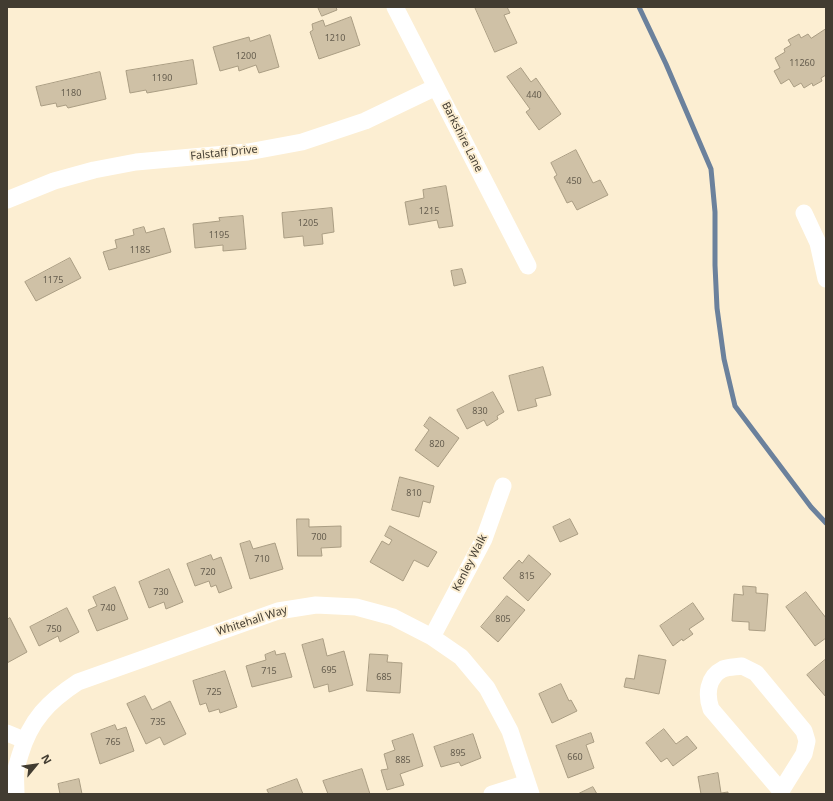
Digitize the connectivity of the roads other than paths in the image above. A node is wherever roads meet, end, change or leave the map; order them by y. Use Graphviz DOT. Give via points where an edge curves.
graph roads {
  1 [pos="395,7"];
  2 [pos="436,87"];
  3 [pos="7,200"];
  4 [pos="804,213"];
  5 [pos="528,266"];
  6 [pos="826,279"];
  7 [pos="502,486"];
  8 [pos="432,637"];
  9 [pos="7,733"];
  10 [pos="24,740"];
  11 [pos="529,788"];
  12 [pos="780,792"];
  13 [pos="16,794"];
  14 [pos="492,794"];
  1 -- 2 [label="street, Barkshire Lane"];
  2 -- 3 [label="street, Falstaff Drive" via="365,121 302,142 248,152 108,167 54,181"];
  2 -- 5 [label="street, Barkshire Lane"];
  4 -- 6 [label="street" via="818,243"];
  7 -- 8 [label="street, Kenley Walk" via="484,539"];
  8 -- 10 [label="street, Whitehall Way" via="393,617 356,607 316,605 278,611 78,682 46,706"];
  8 -- 11 [label="street, Whitehall Way" via="461,657 487,688 510,731"];
  9 -- 10 [label="street"];
  10 -- 13 [label="street, Whitehall Way" via="16,769"];
  11 -- 14 [label="street, Whitehall Way"];
  12 -- 12 [label="street" via="804,754 804,731 756,672 742,666 723,669 715,675 709,685 707,698 711,709"];
}
